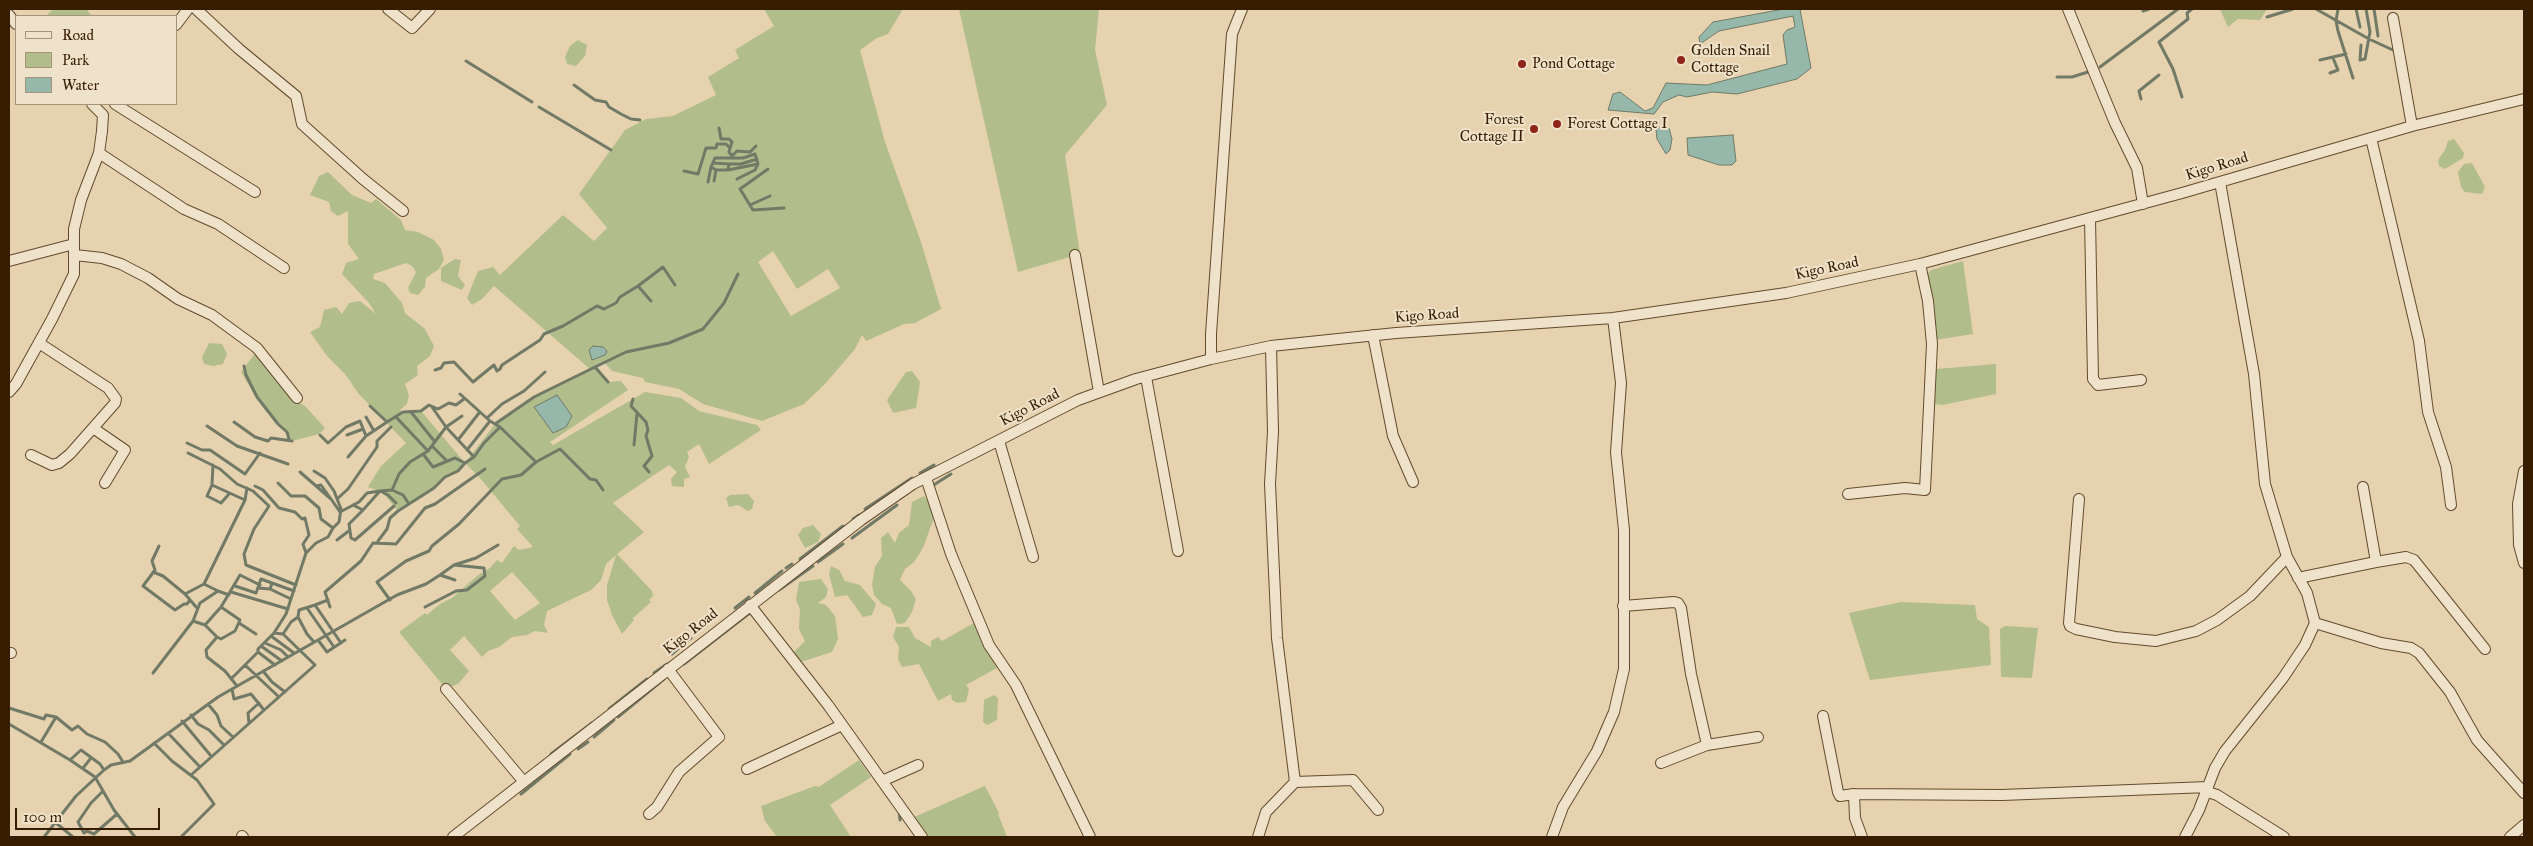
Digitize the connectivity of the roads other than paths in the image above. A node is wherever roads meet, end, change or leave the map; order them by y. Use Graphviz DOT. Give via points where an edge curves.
graph roads {
  1 [pos="188,9"];
  2 [pos="196,9"];
  3 [pos="388,9"];
  4 [pos="430,9"];
  5 [pos="1242,9"];
  6 [pos="2068,9"];
  7 [pos="2394,18"];
  8 [pos="178,22"];
  9 [pos="2524,99"];
  10 [pos="93,105"];
  11 [pos="108,105"];
  12 [pos="117,105"];
  13 [pos="103,115"];
  14 [pos="2412,126"];
  15 [pos="2371,138"];
  16 [pos="99,153"];
  17 [pos="2220,182"];
  18 [pos="255,192"];
  19 [pos="2143,204"];
  20 [pos="403,210"];
  21 [pos="2090,218"];
  22 [pos="74,244"];
  23 [pos="75,255"];
  24 [pos="1075,255"];
  25 [pos="9,261"];
  26 [pos="1920,264"];
  27 [pos="284,268"];
  28 [pos="1613,318"];
  29 [pos="1373,336"];
  30 [pos="39,342"];
  31 [pos="1271,346"];
  32 [pos="1211,359"];
  33 [pos="1146,376"];
  34 [pos="2141,380"];
  35 [pos="9,392"];
  36 [pos="1099,392"];
  37 [pos="297,398"];
  38 [pos="93,428"];
  39 [pos="999,440"];
  40 [pos="31,455"];
  41 [pos="2524,471"];
  42 [pos="926,478"];
  43 [pos="1413,482"];
  44 [pos="105,483"];
  45 [pos="2363,487"];
  46 [pos="1848,494"];
  47 [pos="2079,499"];
  48 [pos="2451,505"];
  49 [pos="1178,551"];
  50 [pos="1033,556"];
  51 [pos="2287,557"];
  52 [pos="2376,562"];
  53 [pos="2524,563"];
  54 [pos="2298,578"];
  55 [pos="750,605"];
  56 [pos="1623,606"];
  57 [pos="2314,623"];
  58 [pos="2485,649"];
  59 [pos="668,668"];
  60 [pos="446,689"];
  61 [pos="1823,716"];
  62 [pos="842,725"];
  63 [pos="1758,737"];
  64 [pos="1706,745"];
  65 [pos="1661,764"];
  66 [pos="918,765"];
  67 [pos="748,769"];
  68 [pos="882,781"];
  69 [pos="524,782"];
  70 [pos="1295,782"];
  71 [pos="2208,790"];
  72 [pos="2524,793"];
  73 [pos="1854,794"];
  74 [pos="1378,810"];
  75 [pos="649,814"];
  76 [pos="2524,825"];
  77 [pos="453,837"];
  78 [pos="922,837"];
  79 [pos="1090,837"];
  80 [pos="1258,837"];
  81 [pos="1552,837"];
  82 [pos="1862,837"];
  83 [pos="2185,837"];
  84 [pos="2284,837"];
  85 [pos="2510,837"];
  1 -- 8 [label="street"];
  2 -- 20 [label="street" via="296,96 302,124"];
  3 -- 4 [label="street" via="412,28"];
  5 -- 32 [label="street" via="1232,34 1210,334"];
  6 -- 19 [label="street" via="2115,124 2137,168"];
  7 -- 14 [label="street"];
  9 -- 14 [label="street, Kigo Road"];
  10 -- 13 [label="street"];
  11 -- 13 [label="street"];
  12 -- 18 [label="street"];
  13 -- 16 [label="street"];
  14 -- 15 [label="street, Kigo Road"];
  15 -- 17 [label="street, Kigo Road"];
  15 -- 48 [label="street" via="2417,332 2428,412 2446,467"];
  16 -- 22 [label="street" via="81,200"];
  16 -- 27 [label="street" via="184,209 218,224"];
  17 -- 19 [label="street, Kigo Road"];
  17 -- 51 [label="street" via="2254,374 2265,484"];
  19 -- 21 [label="street, Kigo Road"];
  21 -- 26 [label="street, Kigo Road"];
  21 -- 34 [label="street" via="2093,379 2098,385"];
  22 -- 23 [label="street"];
  22 -- 25 [label="street"];
  23 -- 30 [label="street" via="74,274"];
  23 -- 37 [label="street" via="121,264 148,278 178,300 212,315 257,348"];
  24 -- 36 [label="street"];
  26 -- 28 [label="street, Kigo Road" via="1786,293"];
  26 -- 46 [label="street" via="1932,344 1925,490 1905,488"];
  28 -- 29 [label="street, Kigo Road"];
  28 -- 56 [label="street" via="1621,382 1616,452 1624,530"];
  29 -- 31 [label="street, Kigo Road"];
  29 -- 43 [label="street" via="1394,436"];
  30 -- 35 [label="street"];
  30 -- 38 [label="street" via="115,396 115,403"];
  31 -- 32 [label="street, Kigo Road"];
  31 -- 70 [label="street" via="1273,432 1270,484 1278,638"];
  32 -- 33 [label="street, Kigo Road"];
  33 -- 36 [label="street, Kigo Road"];
  33 -- 49 [label="street"];
  36 -- 39 [label="street, Kigo Road"];
  38 -- 40 [label="street" via="56,465"];
  38 -- 44 [label="street" via="126,450"];
  39 -- 42 [label="street, Kigo Road"];
  39 -- 50 [label="street"];
  41 -- 53 [label="street" via="2518,504 2519,545"];
  42 -- 55 [label="street, Kigo Road" via="861,520"];
  42 -- 79 [label="street" via="951,554 988,645 1016,685"];
  45 -- 52 [label="street"];
  47 -- 51 [label="street" via="2069,623 2076,629 2156,641 2196,631 2250,596"];
  51 -- 54 [label="street"];
  52 -- 54 [label="street"];
  52 -- 58 [label="street" via="2406,557 2414,560"];
  54 -- 57 [label="street" via="2310,602"];
  55 -- 59 [label="street, Kigo Road"];
  55 -- 62 [label="street"];
  56 -- 64 [label="street" via="1674,602 1681,608"];
  56 -- 81 [label="street" via="1624,669 1614,712 1597,751 1563,807"];
  57 -- 71 [label="street" via="2306,645 2225,751"];
  57 -- 72 [label="street" via="2381,643 2411,648 2419,653 2450,692 2477,740"];
  59 -- 69 [label="street, Kigo Road"];
  59 -- 75 [label="street" via="719,737 679,772"];
  60 -- 69 [label="street"];
  61 -- 73 [label="street" via="1838,792 1840,796"];
  62 -- 67 [label="street"];
  62 -- 68 [label="street"];
  63 -- 64 [label="street"];
  64 -- 65 [label="street"];
  66 -- 68 [label="street"];
  68 -- 78 [label="street"];
  69 -- 77 [label="street, Kigo Road"];
  70 -- 74 [label="street" via="1353,780"];
  70 -- 80 [label="street" via="1266,812"];
  71 -- 73 [label="street" via="2002,795"];
  71 -- 83 [label="street"];
  71 -- 84 [label="street"];
  73 -- 82 [label="street" via="1855,818"];
  76 -- 85 [label="street"];
}
